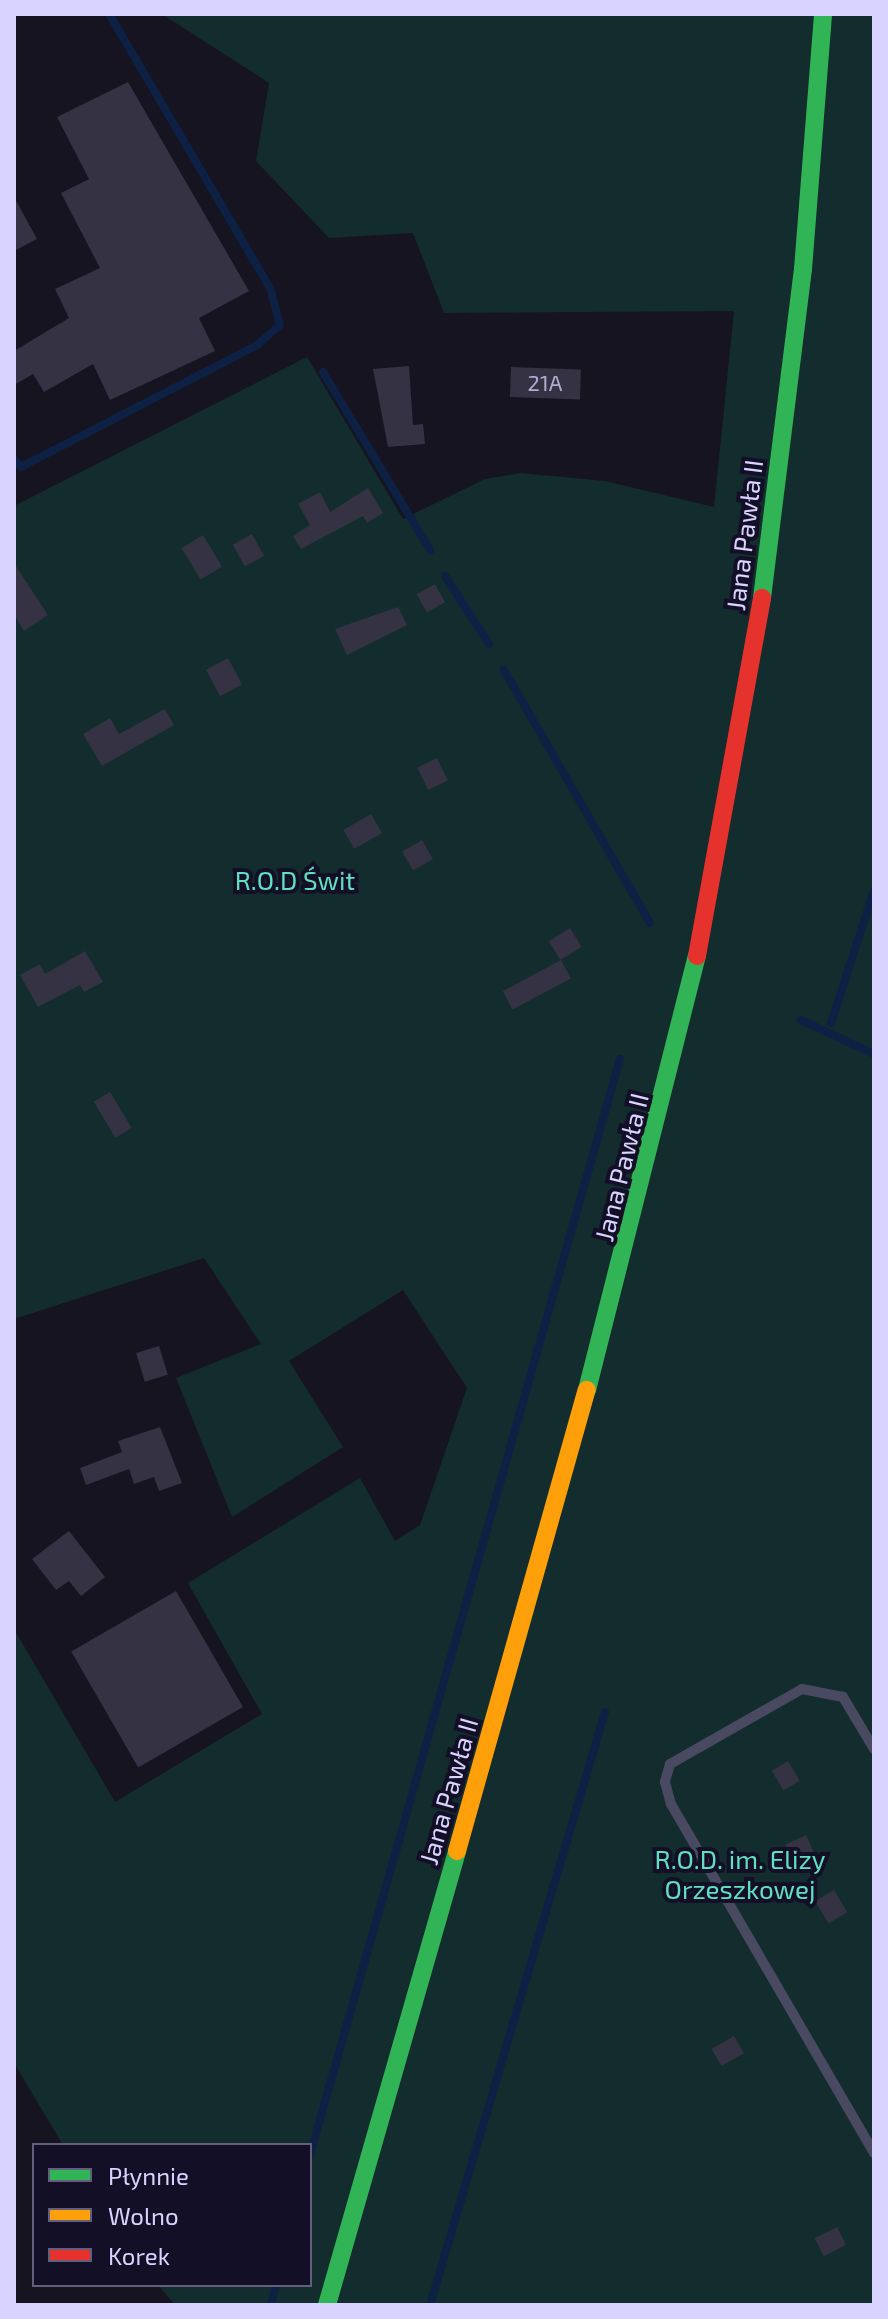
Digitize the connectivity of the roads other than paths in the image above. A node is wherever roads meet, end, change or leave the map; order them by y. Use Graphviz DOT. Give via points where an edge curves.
graph roads {
  1 [pos="823,14"];
  2 [pos="874,1749"];
  3 [pos="874,2153"];
  4 [pos="327,2305"];
  1 -- 4 [label="main road, Jana Pawła II" via="803,269 757,637 686,1014 581,1418"];
  2 -- 3 [label="lane" via="843,1697 802,1689 670,1764 665,1782 671,1804"];
}
